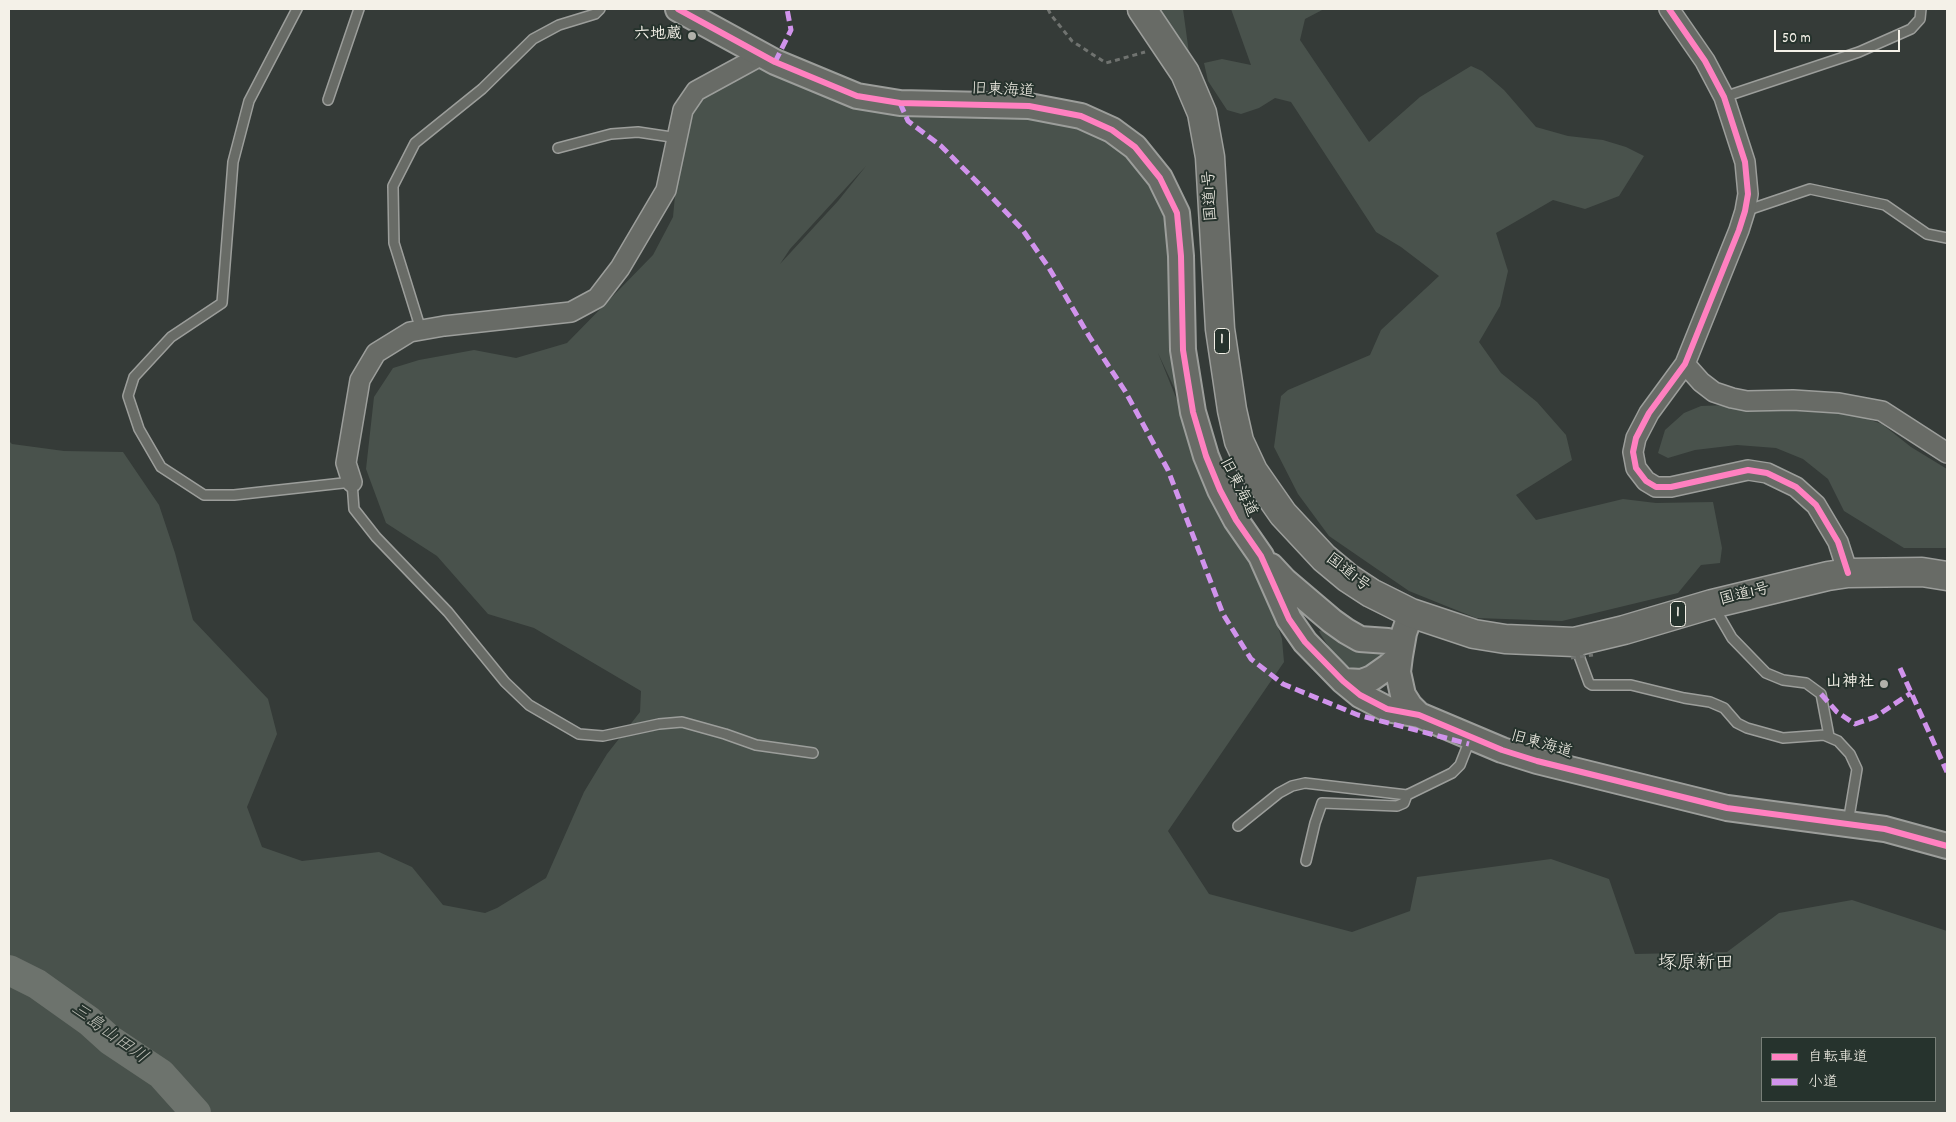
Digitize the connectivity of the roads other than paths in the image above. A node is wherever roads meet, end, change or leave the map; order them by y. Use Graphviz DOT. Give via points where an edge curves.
graph roads {
  1 [pos="297,9"];
  2 [pos="359,9"];
  3 [pos="600,9"];
  4 [pos="678,9"];
  5 [pos="1142,9"];
  6 [pos="1669,9"];
  7 [pos="1921,9"];
  8 [pos="762,55"];
  9 [pos="1724,97"];
  10 [pos="328,100"];
  11 [pos="678,138"];
  12 [pos="558,148"];
  13 [pos="1745,211"];
  14 [pos="1947,238"];
  15 [pos="421,330"];
  16 [pos="1685,364"];
  17 [pos="1947,453"];
  18 [pos="352,482"];
  19 [pos="1261,556"];
  20 [pos="1848,573"];
  21 [pos="1947,576"];
  22 [pos="1712,604"];
  23 [pos="1324,614"];
  24 [pos="1401,636"];
  25 [pos="1305,642"];
  26 [pos="1575,653"];
  27 [pos="1343,681"];
  28 [pos="1419,714"];
  29 [pos="1829,736"];
  30 [pos="1471,737"];
  31 [pos="814,753"];
  32 [pos="1407,795"];
  33 [pos="1848,823"];
  34 [pos="1238,826"];
  35 [pos="1947,846"];
  36 [pos="1306,861"];
  1 -- 18 [label="lane" via="249,101 233,162 222,303 171,337 134,377 128,396 140,429 161,467 204,495 234,495"];
  2 -- 10 [label="lane"];
  3 -- 15 [label="lane" via="596,14 559,25 533,39 482,89 415,143 393,186 394,243"];
  4 -- 8 [label="street, 旧東海道"];
  5 -- 24 [label="highway, 国道1号 / 1" via="1185,73 1202,113 1210,156 1220,329 1239,441 1253,471 1283,514 1324,558 1370,593"];
  6 -- 9 [label="street" via="1717,80"];
  7 -- 9 [label="lane" via="1920,19 1911,29 1859,52"];
  8 -- 11 [label="street" via="696,90 684,110"];
  8 -- 19 [label="street, 旧東海道" via="857,96 900,103 1029,106 1082,116 1112,130 1135,147 1160,178 1177,213 1183,350 1193,412 1203,447 1220,490"];
  9 -- 13 [label="street" via="1744,162 1748,194"];
  11 -- 12 [label="lane" via="638,132 611,134"];
  11 -- 15 [label="street" via="666,190 620,268 597,298 571,312"];
  13 -- 14 [label="lane" via="1810,189 1884,205 1927,234"];
  13 -- 16 [label="street"];
  15 -- 18 [label="street" via="410,332 376,353 360,380 346,463"];
  16 -- 17 [label="street" via="1714,392 1732,398 1840,402 1882,411"];
  16 -- 20 [label="street" via="1649,413 1636,438 1633,452 1636,468 1646,481 1656,487 1672,487 1748,470 1767,473 1796,487 1816,505 1838,542"];
  18 -- 31 [label="lane" via="354,509 376,537 448,612 505,682 529,705 579,734 603,736 682,722 756,745"];
  19 -- 23 [label="street"];
  19 -- 25 [label="street, 旧東海道" via="1289,619"];
  20 -- 21 [label="highway, 国道1号 / 1" via="1922,572"];
  20 -- 22 [label="highway, 国道1号 / 1"];
  22 -- 26 [label="highway, 国道1号 / 1" via="1624,630"];
  22 -- 29 [label="lane" via="1732,638 1766,673 1783,680 1806,683 1821,694"];
  23 -- 24 [label="street" via="1360,639"];
  23 -- 25 [label="street" via="1308,619"];
  24 -- 26 [label="highway, 国道1号 / 1" via="1474,634"];
  24 -- 27 [label="street" via="1389,666 1362,682"];
  24 -- 28 [label="street" via="1398,672 1403,694"];
  25 -- 27 [label="street, 旧東海道"];
  26 -- 29 [label="lane" via="1592,684 1631,685 1710,702 1724,708 1741,726 1783,738"];
  27 -- 28 [label="street, 旧東海道" via="1360,695 1388,709"];
  28 -- 30 [label="street, 旧東海道"];
  29 -- 33 [label="lane" via="1844,746 1857,769"];
  30 -- 32 [label="lane" via="1460,765 1452,773"];
  30 -- 33 [label="street, 旧東海道" via="1537,761 1727,808"];
  32 -- 34 [label="lane" via="1305,783 1279,793"];
  32 -- 36 [label="lane" via="1404,803 1397,806 1322,803"];
  33 -- 35 [label="street, 旧東海道" via="1885,829"];
}
